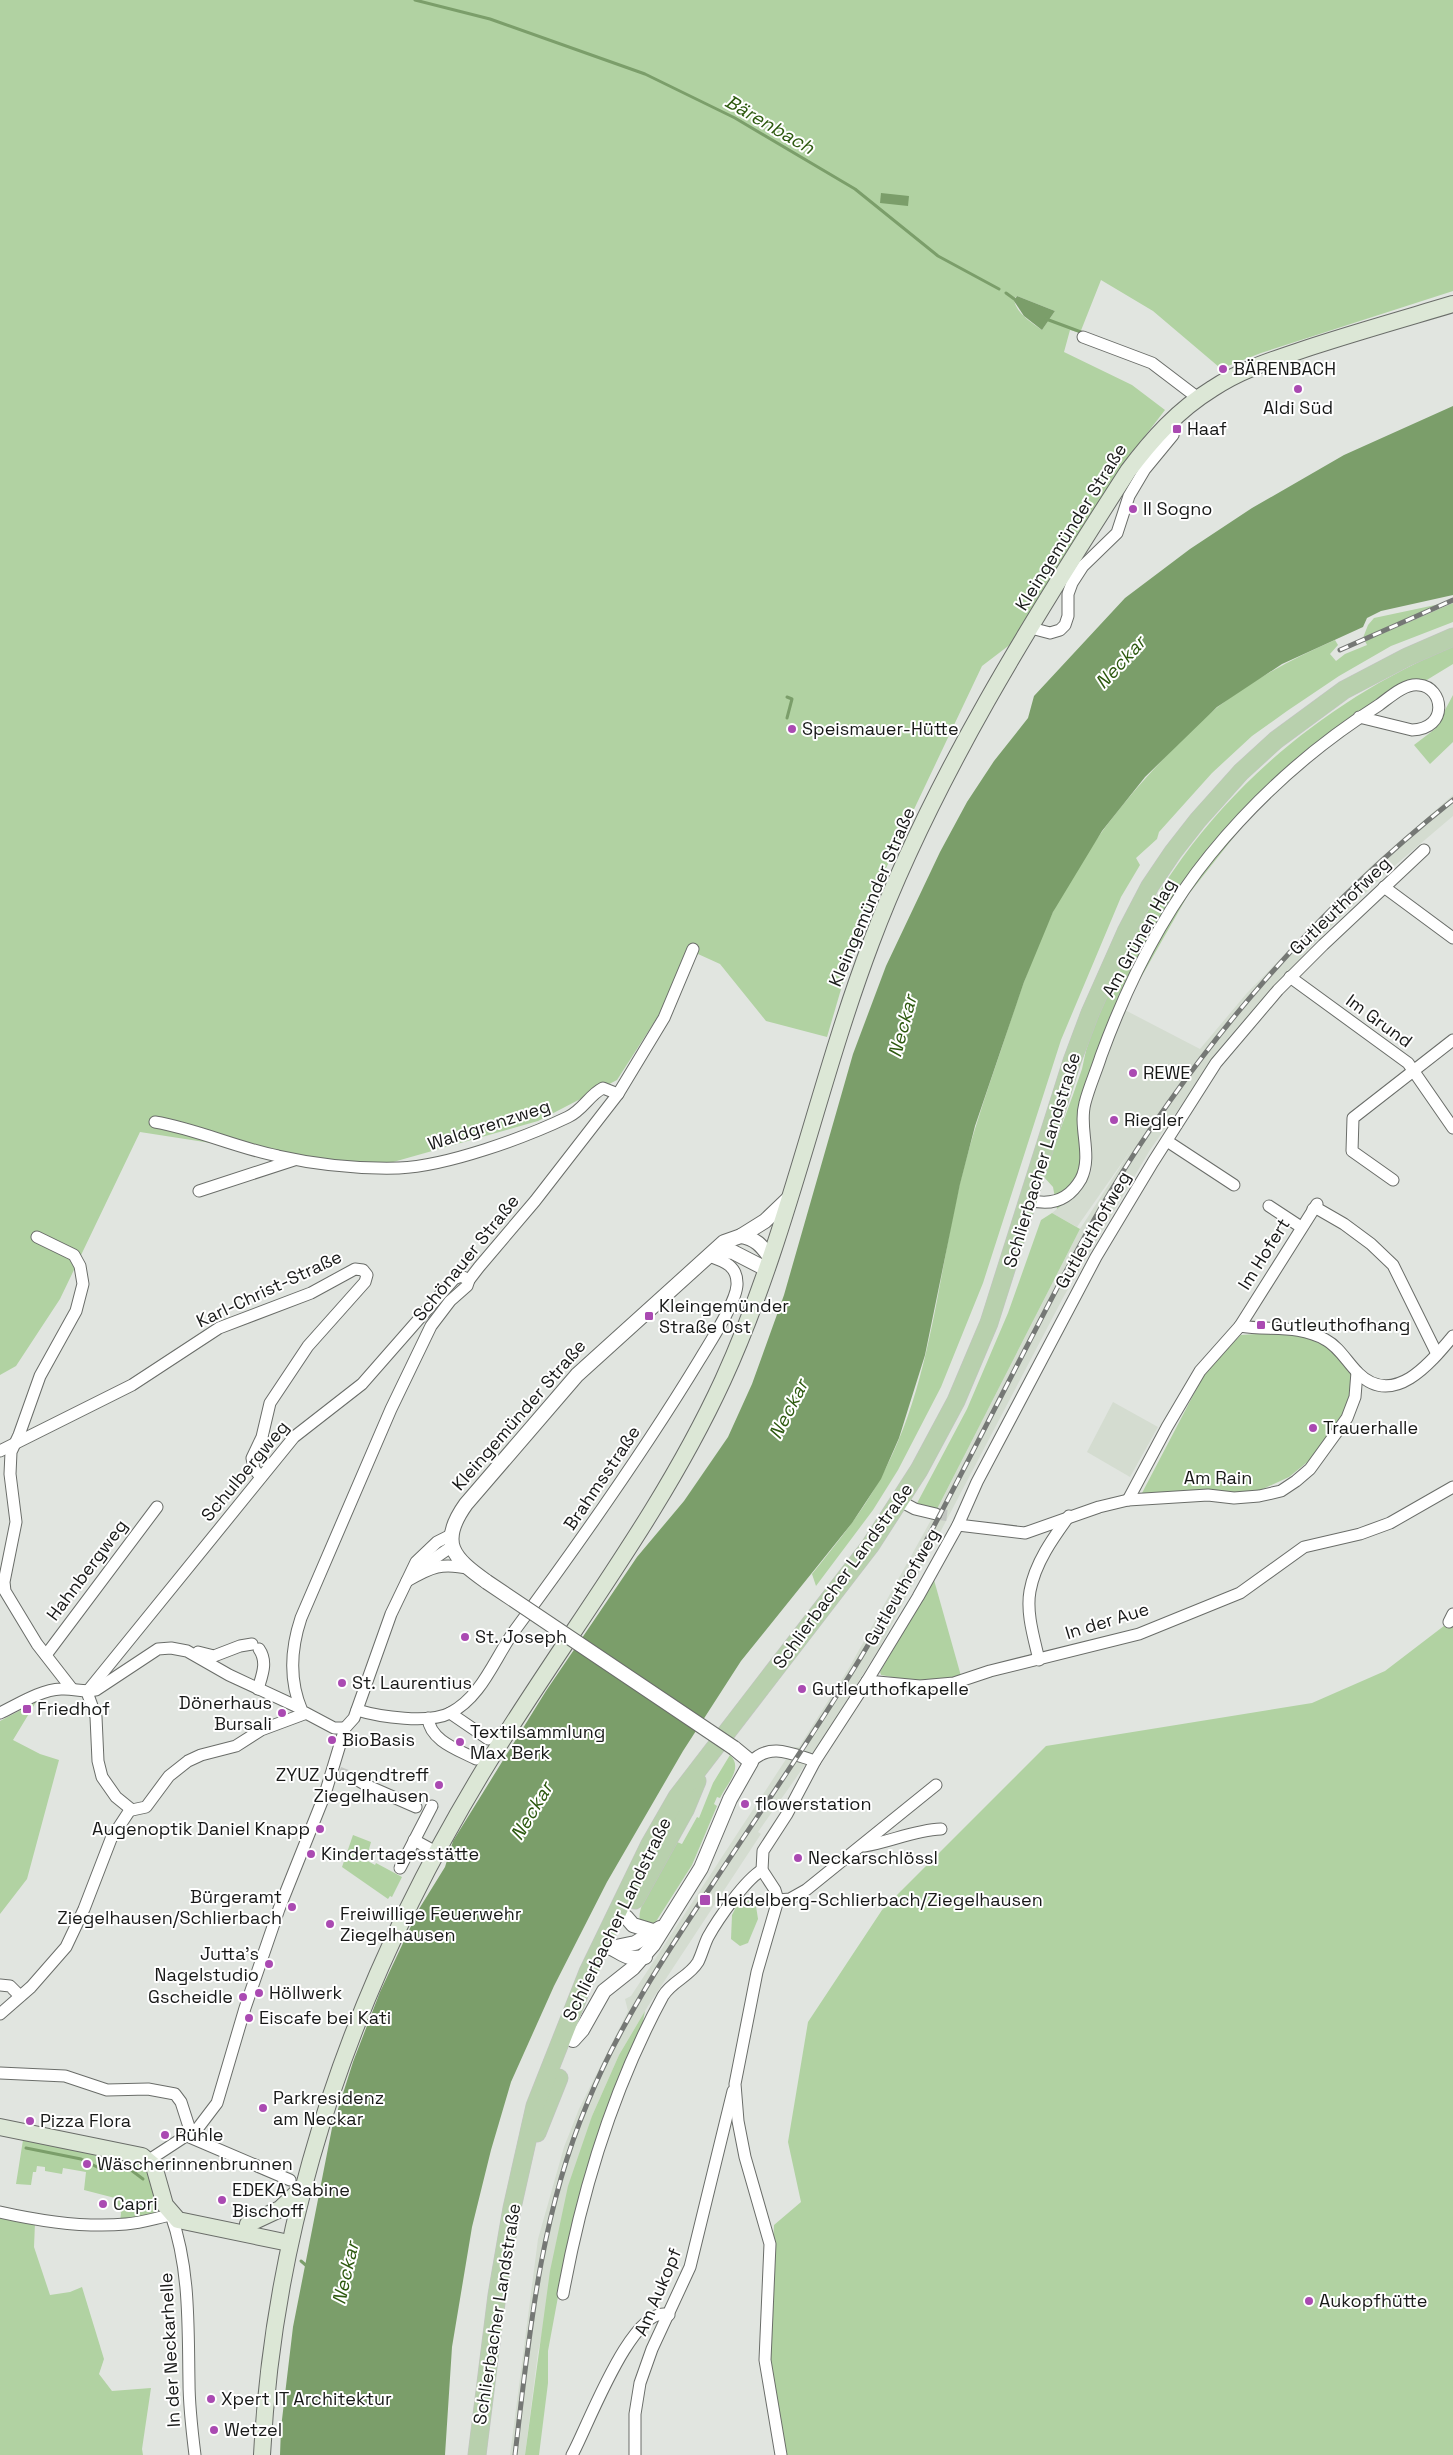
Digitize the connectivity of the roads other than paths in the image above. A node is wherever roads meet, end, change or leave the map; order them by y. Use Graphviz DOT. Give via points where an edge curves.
graph roads {
  1 [pos="1453,304"];
  2 [pos="1083,337"];
  3 [pos="1198,398"];
  4 [pos="1166,426"];
  5 [pos="1031,628"];
  6 [pos="1453,637"];
  7 [pos="1359,718"];
  8 [pos="1424,850"];
  9 [pos="1384,887"];
  10 [pos="1453,938"];
  11 [pos="693,949"];
  12 [pos="1290,977"];
  13 [pos="1453,1040"];
  14 [pos="1413,1069"];
  15 [pos="618,1094"];
  16 [pos="154,1122"];
  17 [pos="1453,1128"];
  18 [pos="1167,1141"];
  19 [pos="298,1159"];
  20 [pos="1393,1180"];
  21 [pos="1234,1185"];
  22 [pos="199,1191"];
  23 [pos="789,1198"];
  24 [pos="1029,1200"];
  25 [pos="1269,1206"];
  26 [pos="1301,1228"];
  27 [pos="741,1236"];
  28 [pos="37,1237"];
  29 [pos="713,1253"];
  30 [pos="768,1263"];
  31 [pos="469,1280"];
  32 [pos="1240,1326"];
  33 [pos="1453,1336"];
  34 [pos="1437,1354"];
  35 [pos="1356,1372"];
  36 [pos="14,1445"];
  37 [pos="0,1451"];
  38 [pos="261,1477"];
  39 [pos="1453,1487"];
  40 [pos="1128,1500"];
  41 [pos="900,1501"];
  42 [pos="157,1507"];
  43 [pos="936,1514"];
  44 [pos="1070,1516"];
  45 [pos="957,1519"];
  46 [pos="451,1541"];
  47 [pos="470,1569"];
  48 [pos="407,1581"];
  49 [pos="187,1651"];
  50 [pos="46,1655"];
  51 [pos="1039,1660"];
  52 [pos="867,1681"];
  53 [pos="72,1689"];
  54 [pos="258,1689"];
  55 [pos="87,1692"];
  56 [pos="357,1710"];
  57 [pos="302,1711"];
  58 [pos="0,1713"];
  59 [pos="450,1713"];
  60 [pos="428,1718"];
  61 [pos="345,1728"];
  62 [pos="488,1738"];
  63 [pos="476,1759"];
  64 [pos="706,1760"];
  65 [pos="815,1761"];
  66 [pos="751,1762"];
  67 [pos="354,1778"];
  68 [pos="936,1785"];
  69 [pos="432,1806"];
  70 [pos="416,1807"];
  71 [pos="130,1810"];
  72 [pos="941,1829"];
  73 [pos="414,1840"];
  74 [pos="862,1847"];
  75 [pos="436,1852"];
  76 [pos="400,1868"];
  77 [pos="762,1870"];
  78 [pos="778,1900"];
  79 [pos="626,1917"];
  80 [pos="659,1929"];
  81 [pos="606,1946"];
  82 [pos="645,1957"];
  83 [pos="0,1985"];
  84 [pos="20,1996"];
  85 [pos="0,2014"];
  86 [pos="573,2040"];
  87 [pos="0,2073"];
  88 [pos="735,2084"];
  89 [pos="0,2127"];
  90 [pos="189,2134"];
  91 [pos="150,2160"];
  92 [pos="520,2173"];
  93 [pos="296,2184"];
  94 [pos="0,2212"];
  95 [pos="171,2215"];
  96 [pos="248,2224"];
  97 [pos="289,2243"];
  98 [pos="563,2294"];
  99 [pos="669,2314"];
  100 [pos="195,2455"];
  101 [pos="262,2455"];
  102 [pos="476,2455"];
  103 [pos="572,2455"];
  104 [pos="634,2455"];
  105 [pos="782,2455"];
  1 -- 3 [label="main road, Kleingemünder Straße" via="1271,360 1234,376"];
  2 -- 3 [label="street" via="1152,363"];
  3 -- 4 [label="main road, Kleingemünder Straße"];
  4 -- 5 [label="main road, Kleingemünder Straße" via="1128,471"];
  4 -- 5 [label="street, Kleingemünder Straße" via="1173,435 1153,458 1129,496 1118,533 1083,566 1072,583 1065,625 1053,633"];
  5 -- 23 [label="main road, Kleingemünder Straße" via="922,825 872,940"];
  6 -- 24 [label="main road, Schlierbacher Landstraße" via="1374,674 1309,715 1241,772 1177,846 1150,886 1106,976 1072,1061"];
  7 -- 7 [label="street, Am Grünen Hag" via="1420,730 1434,722 1438,712 1436,696 1426,687 1411,685"];
  7 -- 24 [label="street, Am Grünen Hag" via="1315,749 1262,797 1226,835 1192,879 1135,974 1111,1028 1085,1104 1086,1158 1080,1179 1070,1192 1054,1202 1043,1204"];
  8 -- 9 [label="street, Gutleuthofweg"];
  9 -- 10 [label="street"];
  9 -- 12 [label="street, Gutleuthofweg"];
  11 -- 15 [label="street, Schönauer Straße" via="664,1018"];
  12 -- 14 [label="street, Im Grund"];
  12 -- 18 [label="street, Gutleuthofweg" via="1216,1063"];
  13 -- 14 [label="street"];
  14 -- 17 [label="street, Im Grund"];
  14 -- 20 [label="street" via="1356,1114 1352,1121 1352,1151"];
  15 -- 19 [label="street, Waldgrenzweg" via="602,1088 580,1110 562,1120 440,1161 407,1167 372,1168"];
  15 -- 31 [label="street, Schönauer Straße"];
  16 -- 19 [label="street, Waldgrenzweg" via="280,1157"];
  18 -- 21 [label="street"];
  18 -- 45 [label="street, Gutleuthofweg" via="1096,1257"];
  19 -- 22 [label="street, Waldgrenzweg"];
  23 -- 27 [label="street, Kleingemünder Straße" via="765,1221"];
  23 -- 30 [label="main road, Kleingemünder Straße"];
  24 -- 41 [label="main road, Schlierbacher Landstraße" via="979,1348 956,1401"];
  25 -- 26 [label="street"];
  26 -- 32 [label="street, Im Hofert"];
  26 -- 34 [label="street, Im Hofert" via="1316,1205 1371,1244 1393,1265"];
  27 -- 29 [label="street, Kleingemünder Straße" via="724,1242"];
  27 -- 30 [label="street" via="761,1244"];
  28 -- 36 [label="street, Hahnbergweg" via="74,1255 83,1284 76,1311 40,1376"];
  29 -- 30 [label="street" via="732,1252"];
  29 -- 46 [label="street, Kleingemünder Straße" via="576,1375 466,1504 457,1518"];
  29 -- 59 [label="street, Brahmsstraße" via="734,1269 737,1283 726,1312 704,1351 590,1529 501,1649 478,1688"];
  30 -- 75 [label="main road, Kleingemünder Straße" via="727,1372 672,1478 494,1753"];
  31 -- 38 [label="street, Schulbergweg" via="459,1276 450,1282 362,1384 302,1428"];
  31 -- 57 [label="street, Schönauer Straße" via="468,1286 436,1319 414,1359 300,1618 292,1658"];
  32 -- 35 [label="street" via="1259,1329 1292,1327 1326,1340"];
  32 -- 40 [label="street, Im Hofert" via="1200,1371"];
  33 -- 34 [label="street"];
  34 -- 35 [label="street" via="1408,1381 1390,1386 1369,1383"];
  35 -- 40 [label="street, Am Rain" via="1355,1397 1347,1418 1310,1468 1281,1491 1234,1498 1208,1495"];
  36 -- 37 [label="street, Karl-Christ-Straße"];
  36 -- 38 [label="street, Karl-Christ-Straße" via="132,1385 224,1325 311,1293 355,1269 363,1270 367,1275 365,1282 312,1341 270,1403 252,1462"];
  36 -- 50 [label="street, Hahnbergweg" via="10,1474 16,1522 4,1570 4,1586"];
  38 -- 55 [label="street, Schulbergweg"];
  39 -- 51 [label="street, In der Aue" via="1390,1523 1360,1534 1304,1547 1240,1593 1139,1634"];
  40 -- 44 [label="street, Am Rain"];
  41 -- 43 [label="street"];
  41 -- 64 [label="main road, Schlierbacher Landstraße" via="870,1546"];
  42 -- 50 [label="street, Hahnbergweg"];
  44 -- 45 [label="street, Am Rain" via="1026,1533 997,1531"];
  44 -- 51 [label="street" via="1052,1540 1037,1569 1030,1592 1029,1612"];
  45 -- 52 [label="street, Gutleuthofweg"];
  46 -- 47 [label="street" via="460,1561"];
  46 -- 48 [label="street"];
  47 -- 48 [label="street" via="442,1565"];
  47 -- 66 [label="street, bridge"];
  48 -- 56 [label="street" via="388,1622"];
  49 -- 54 [label="street"];
  49 -- 54 [label="street" via="214,1656 240,1646 256,1647 264,1659"];
  49 -- 55 [label="street" via="160,1648 99,1688"];
  50 -- 53 [label="street, Hahnbergweg"];
  51 -- 52 [label="street, In der Aue" via="949,1684 920,1686"];
  52 -- 65 [label="street"];
  53 -- 55 [label="street"];
  53 -- 58 [label="street" via="47,1692"];
  54 -- 57 [label="street"];
  55 -- 71 [label="street" via="96,1722 100,1774 110,1791"];
  56 -- 60 [label="street, Brahmsstraße"];
  56 -- 61 [label="street" via="352,1723"];
  57 -- 61 [label="street" via="334,1728"];
  57 -- 71 [label="street" via="236,1746 188,1761 169,1776 146,1807"];
  59 -- 60 [label="street, Brahmsstraße"];
  59 -- 62 [label="street"];
  60 -- 63 [label="street" via="444,1742"];
  61 -- 90 [label="street" via="336,1771 259,1966 222,2091 206,2120"];
  64 -- 79 [label="main road, Schlierbacher Landstraße" via="685,1810"];
  64 -- 81 [label="main road, Schlierbacher Landstraße" via="677,1797 650,1844"];
  65 -- 66 [label="street" via="774,1750 762,1753"];
  65 -- 77 [label="street" via="763,1851"];
  66 -- 80 [label="street" via="730,1799 701,1868"];
  67 -- 70 [label="street"];
  68 -- 74 [label="street"];
  69 -- 73 [label="street"];
  71 -- 84 [label="street" via="111,1839 69,1942 54,1963"];
  72 -- 74 [label="street" via="922,1830"];
  73 -- 75 [label="street"];
  73 -- 76 [label="street"];
  74 -- 78 [label="street" via="800,1894"];
  75 -- 93 [label="main road, Kleingemünder Straße" via="372,1988"];
  77 -- 78 [label="street" via="776,1890"];
  77 -- 98 [label="street" via="748,1881 712,1931 694,1968 666,1991 627,2072 592,2166"];
  78 -- 88 [label="street" via="756,1972"];
  79 -- 80 [label="street" via="633,1925"];
  79 -- 81 [label="main road, Schlierbacher Landstraße"];
  80 -- 81 [label="street" via="635,1943"];
  80 -- 82 [label="street"];
  81 -- 82 [label="street" via="624,1957"];
  81 -- 86 [label="main road, Schlierbacher Landstraße"];
  81 -- 92 [label="main road, Schlierbacher Landstraße" via="573,2008 535,2106"];
  82 -- 86 [label="street" via="604,1991"];
  83 -- 84 [label="street" via="10,1986"];
  84 -- 85 [label="street"];
  86 -- 92 [label="main road, Schlierbacher Landstraße"];
  87 -- 90 [label="street" via="65,2076 107,2090 148,2089 175,2094 181,2102"];
  88 -- 99 [label="street, Am Aukopf" via="694,2255 687,2278"];
  88 -- 105 [label="street" via="745,2157 770,2244 765,2360"];
  89 -- 91 [label="main road"];
  90 -- 91 [label="street"];
  90 -- 93 [label="street"];
  91 -- 95 [label="main road"];
  92 -- 102 [label="main road, Schlierbacher Landstraße" via="503,2254"];
  93 -- 96 [label="main road" via="280,2209"];
  93 -- 97 [label="main road, Kleingemünder Straße"];
  94 -- 95 [label="street" via="30,2219 91,2224 125,2224"];
  95 -- 96 [label="main road"];
  95 -- 97 [label="main road" via="190,2224"];
  95 -- 100 [label="street, In der Neckarhelle" via="187,2290 190,2410"];
  96 -- 97 [label="main road" via="274,2230"];
  97 -- 101 [label="main road, Kleingemünder Straße" via="267,2383"];
  99 -- 103 [label="street" via="655,2316 621,2353"];
  99 -- 104 [label="street, Am Aukopf" via="640,2383"];
}
